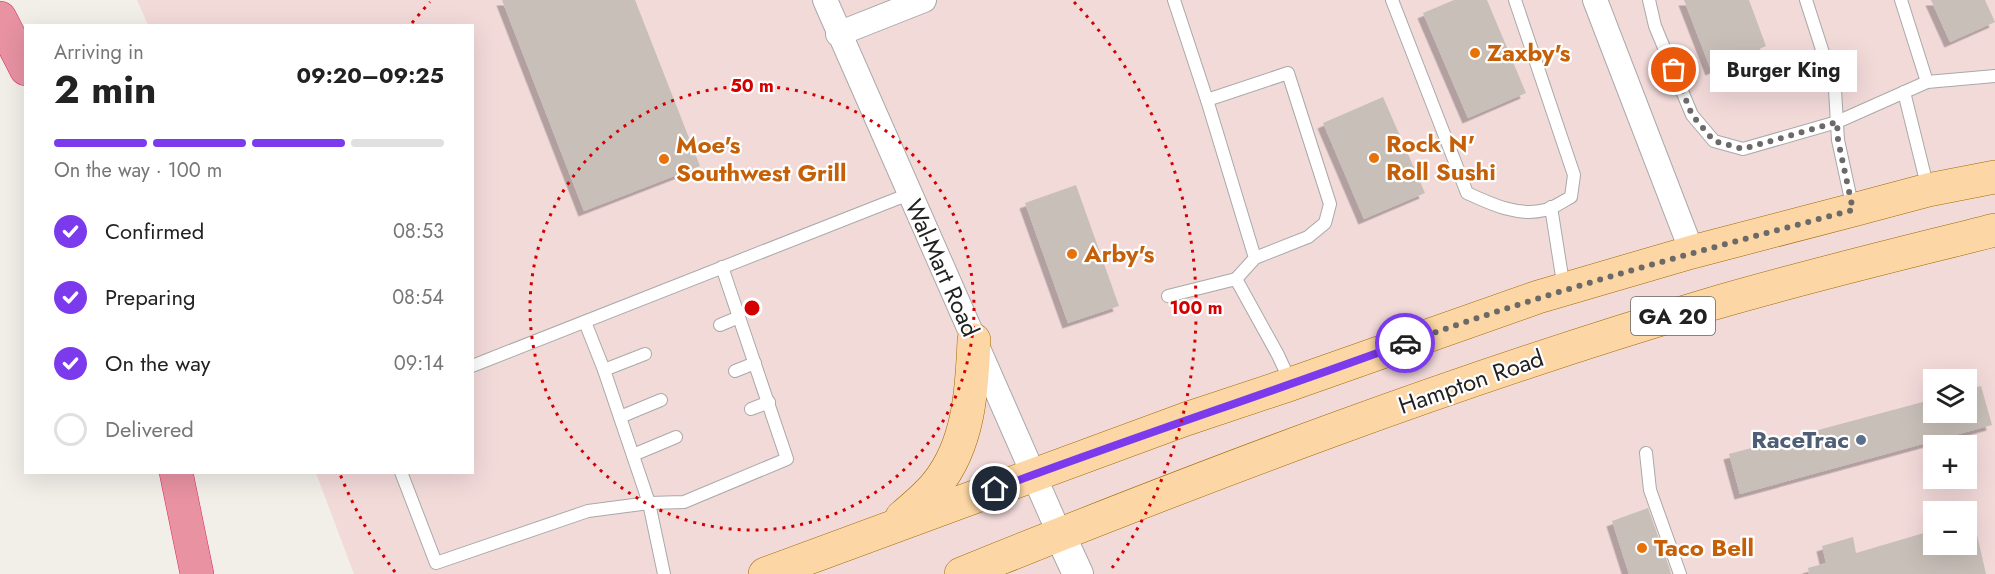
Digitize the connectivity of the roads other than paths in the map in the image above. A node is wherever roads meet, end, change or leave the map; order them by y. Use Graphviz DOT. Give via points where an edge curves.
graph roads {
  1 [pos="825,0"];
  2 [pos="924,0"];
  3 [pos="1174,0"];
  4 [pos="1392,0"];
  5 [pos="1515,0"];
  6 [pos="1595,0"];
  7 [pos="1649,0"];
  8 [pos="1806,0"];
  9 [pos="1900,0"];
  10 [pos="0,18"];
  11 [pos="838,34"];
  12 [pos="24,65"];
  13 [pos="1995,76"];
  14 [pos="1927,82"];
  15 [pos="1904,92"];
  16 [pos="1207,100"];
  17 [pos="1837,122"];
  18 [pos="1995,177"];
  19 [pos="1928,190"];
  20 [pos="909,194"];
  21 [pos="1551,207"];
  22 [pos="1853,210"];
  23 [pos="1995,230"];
  24 [pos="1692,252"];
  25 [pos="1255,258"];
  26 [pos="722,267"];
  27 [pos="1236,279"];
  28 [pos="1564,290"];
  29 [pos="1168,296"];
  30 [pos="739,317"];
  31 [pos="585,322"];
  32 [pos="720,325"];
  33 [pos="974,340"];
  34 [pos="645,354"];
  35 [pos="755,363"];
  36 [pos="474,365"];
  37 [pos="604,369"];
  38 [pos="735,371"];
  39 [pos="1291,384"];
  40 [pos="661,400"];
  41 [pos="769,402"];
  42 [pos="751,409"];
  43 [pos="620,417"];
  44 [pos="676,437"];
  45 [pos="1646,453"];
  46 [pos="633,455"];
  47 [pos="176,474"];
  48 [pos="402,474"];
  49 [pos="1034,475"];
  50 [pos="649,503"];
  51 [pos="888,528"];
  52 [pos="1060,536"];
  53 [pos="197,574"];
  54 [pos="664,574"];
  55 [pos="765,574"];
  56 [pos="960,574"];
  57 [pos="1078,574"];
  58 [pos="1680,574"];
  1 -- 11 [label="street, Wal-Mart Road"];
  2 -- 11 [label="street"];
  3 -- 16 [label="lane"];
  4 -- 21 [label="lane" via="1467,193 1520,212"];
  5 -- 21 [label="lane" via="1574,175 1571,197"];
  6 -- 24 [label="street"];
  7 -- 17 [label="lane" via="1692,115 1714,141 1743,149"];
  8 -- 17 [label="lane" via="1835,90"];
  9 -- 14 [label="lane"];
  10 -- 12 [label="highway"];
  11 -- 20 [label="street, Wal-Mart Road"];
  13 -- 14 [label="lane"];
  14 -- 15 [label="lane"];
  15 -- 17 [label="lane"];
  15 -- 19 [label="lane"];
  16 -- 25 [label="lane"];
  16 -- 25 [label="lane" via="1288,73 1330,204 1325,223 1308,237"];
  17 -- 22 [label="lane"];
  18 -- 19 [label="main road, GA 20"];
  19 -- 22 [label="main road, GA 20"];
  20 -- 26 [label="lane"];
  20 -- 33 [label="street, Wal-Mart Road"];
  21 -- 28 [label="lane"];
  22 -- 24 [label="main road, GA 20"];
  23 -- 52 [label="main road, Hampton Road / GA 20" via="1720,302 1535,359 1361,420"];
  24 -- 28 [label="main road, GA 20"];
  25 -- 27 [label="lane"];
  26 -- 30 [label="lane"];
  26 -- 31 [label="lane"];
  27 -- 29 [label="lane"];
  27 -- 39 [label="lane"];
  28 -- 39 [label="main road, GA 20"];
  30 -- 32 [label="lane"];
  30 -- 35 [label="lane"];
  31 -- 36 [label="lane"];
  31 -- 37 [label="lane"];
  33 -- 49 [label="street, Wal-Mart Road"];
  33 -- 51 [label="main road" via="973,374 962,438 936,486"];
  34 -- 37 [label="lane"];
  35 -- 38 [label="lane"];
  35 -- 41 [label="lane"];
  37 -- 43 [label="lane"];
  39 -- 49 [label="main road, GA 20"];
  40 -- 43 [label="lane"];
  41 -- 42 [label="lane"];
  41 -- 50 [label="lane" via="787,459 684,502"];
  43 -- 46 [label="lane"];
  44 -- 46 [label="lane"];
  45 -- 58 [label="lane" via="1650,490"];
  46 -- 50 [label="lane"];
  47 -- 53 [label="highway"];
  48 -- 50 [label="lane" via="436,563 588,511"];
  49 -- 51 [label="main road, GA 20"];
  49 -- 52 [label="street, Wal-Mart Road"];
  50 -- 54 [label="lane"];
  51 -- 55 [label="main road, GA 20"];
  52 -- 56 [label="main road, Hampton Road / GA 20"];
  52 -- 57 [label="street"];
}
